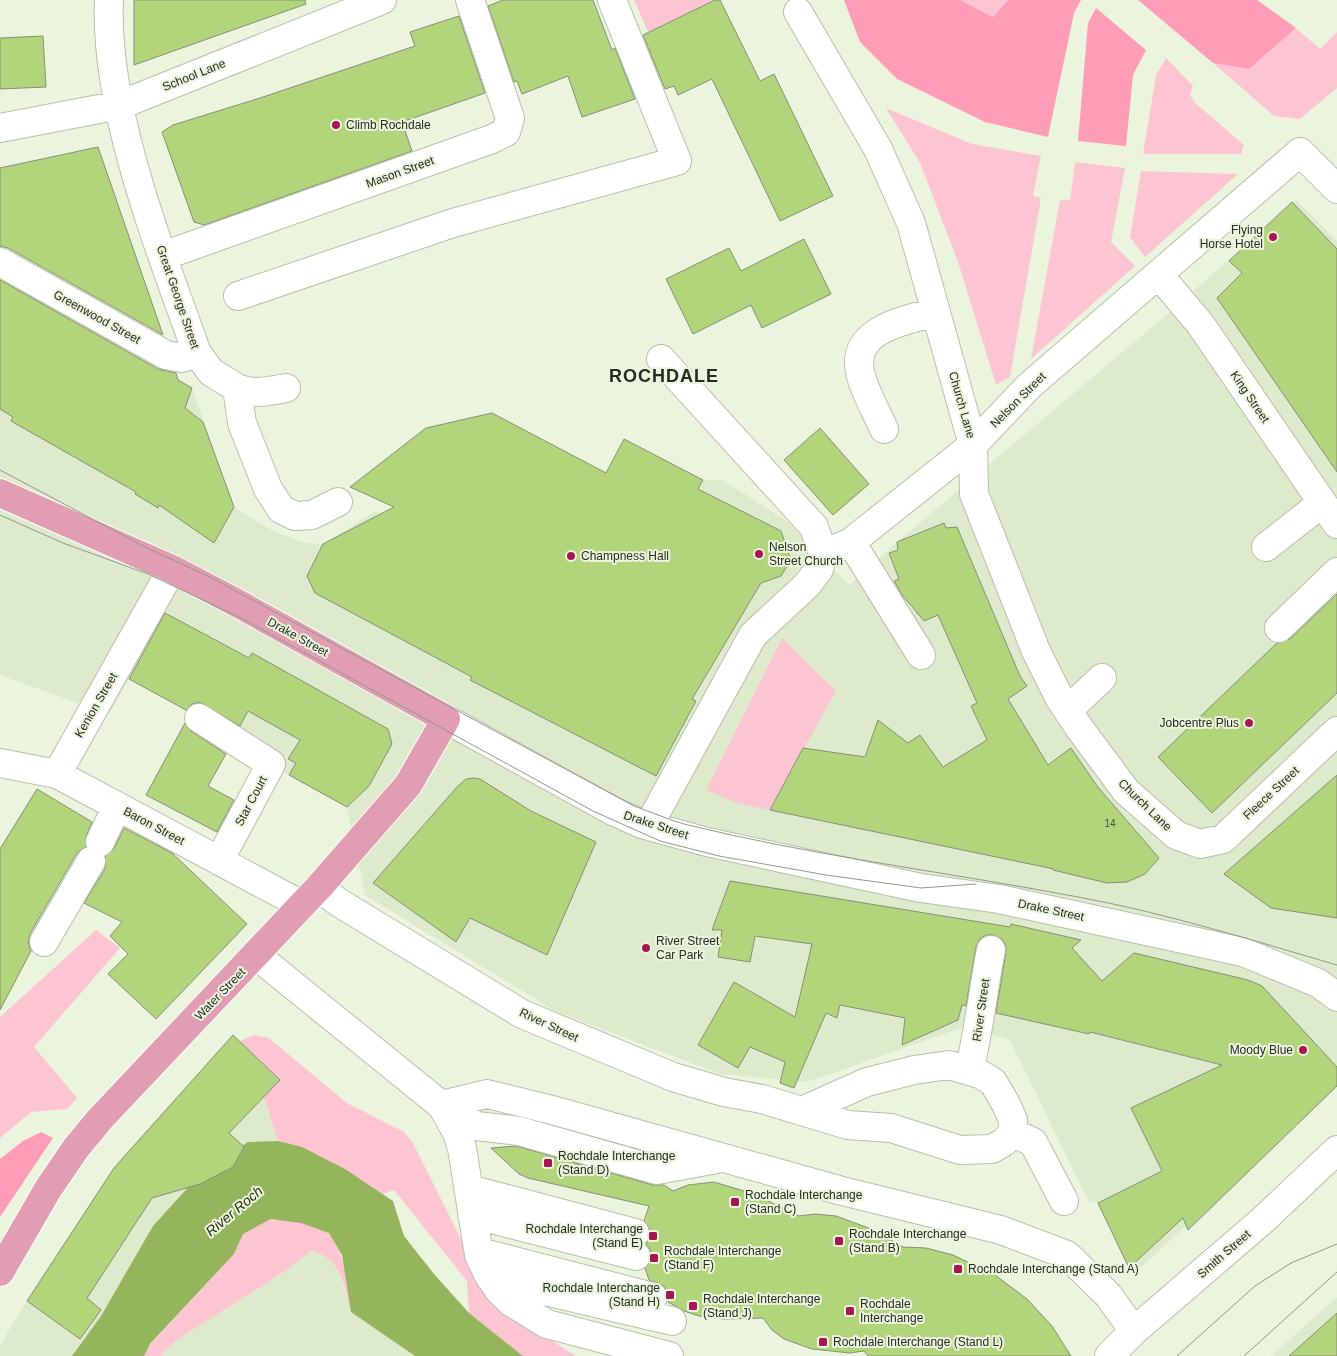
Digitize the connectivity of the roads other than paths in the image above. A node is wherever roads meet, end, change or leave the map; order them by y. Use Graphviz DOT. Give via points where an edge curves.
graph roads {
  1 [pos="109,0"];
  2 [pos="382,0"];
  3 [pos="470,0"];
  4 [pos="612,0"];
  5 [pos="792,4"];
  6 [pos="120,105"];
  7 [pos="0,128"];
  8 [pos="1337,189"];
  9 [pos="163,256"];
  10 [pos="0,262"];
  11 [pos="1159,275"];
  12 [pos="238,296"];
  13 [pos="936,312"];
  14 [pos="197,353"];
  15 [pos="661,359"];
  16 [pos="237,388"];
  17 [pos="286,388"];
  18 [pos="884,429"];
  19 [pos="973,445"];
  20 [pos="0,493"];
  21 [pos="338,502"];
  22 [pos="1330,513"];
  23 [pos="851,542"];
  24 [pos="1266,547"];
  25 [pos="823,554"];
  26 [pos="172,569"];
  27 [pos="1337,572"];
  28 [pos="1279,628"];
  29 [pos="921,655"];
  30 [pos="1102,678"];
  31 [pos="1068,710"];
  32 [pos="199,718"];
  33 [pos="446,719"];
  34 [pos="1337,731"];
  35 [pos="0,764"];
  36 [pos="57,774"];
  37 [pos="117,806"];
  38 [pos="649,825"];
  39 [pos="1200,844"];
  40 [pos="219,861"];
  41 [pos="310,896"];
  42 [pos="44,942"];
  43 [pos="991,950"];
  44 [pos="257,956"];
  45 [pos="1337,997"];
  46 [pos="969,1071"];
  47 [pos="486,1094"];
  48 [pos="441,1105"];
  49 [pos="802,1111"];
  50 [pos="1013,1133"];
  51 [pos="469,1137"];
  52 [pos="1337,1150"];
  53 [pos="723,1158"];
  54 [pos="1064,1201"];
  55 [pos="474,1222"];
  56 [pos="0,1272"];
  57 [pos="490,1278"];
  58 [pos="672,1320"];
  59 [pos="1134,1331"];
  60 [pos="669,1356"];
  61 [pos="1109,1356"];
  1 -- 6 [label="street, Great George Street" via="114,76"];
  2 -- 6 [label="street, School Lane"];
  3 -- 9 [label="street, Mason Street" via="510,118 506,132 492,140"];
  4 -- 12 [label="street" via="677,161 453,223"];
  5 -- 13 [label="street, Church Lane" via="878,149 911,223"];
  6 -- 7 [label="street, School Lane"];
  6 -- 9 [label="street, Great George Street" via="129,146"];
  8 -- 11 [label="street, Nelson Street" via="1300,152"];
  9 -- 14 [label="street, Great George Street"];
  10 -- 14 [label="street, Greenwood Street" via="166,355 182,358"];
  11 -- 19 [label="street, Nelson Street" via="1029,386"];
  11 -- 22 [label="street, King Street" via="1201,325"];
  13 -- 18 [label="street" via="886,327 863,348 859,360 860,373"];
  13 -- 19 [label="street, Church Lane"];
  14 -- 16 [label="street, Great George Street" via="211,372"];
  15 -- 25 [label="street" via="814,527"];
  16 -- 17 [label="street" via="264,392"];
  16 -- 21 [label="street" via="242,423 268,490 280,509 296,516 312,515"];
  19 -- 23 [label="street, Nelson Street"];
  19 -- 31 [label="street, Church Lane" via="974,494 1036,651"];
  20 -- 26 [label="main road, Drake Street"];
  22 -- 24 [label="street"];
  23 -- 25 [label="street, Nelson Street"];
  23 -- 29 [label="street"];
  25 -- 38 [label="street" via="819,569 807,585 753,635"];
  26 -- 33 [label="main road, Drake Street"];
  26 -- 36 [label="street, Kenion Street"];
  27 -- 28 [label="street"];
  30 -- 31 [label="street"];
  31 -- 39 [label="street, Church Lane" via="1126,791 1176,835"];
  32 -- 40 [label="street, Star Court" via="271,764"];
  33 -- 38 [label="street, Drake Street" via="613,811"];
  33 -- 41 [label="main road, Water Street" via="408,785"];
  34 -- 39 [label="street, Fleece Street" via="1223,839"];
  35 -- 36 [label="street, Baron Street"];
  36 -- 37 [label="street, Baron Street"];
  37 -- 40 [label="street, Baron Street"];
  37 -- 42 [label="street" via="96,851"];
  38 -- 45 [label="street, Drake Street" via="707,842 921,888 999,899 1244,952 1318,983"];
  40 -- 41 [label="street, Baron Street"];
  41 -- 44 [label="main road, Water Street"];
  41 -- 49 [label="street, River Street" via="338,902 522,1014 673,1077"];
  43 -- 46 [label="street, River Street" via="978,1036"];
  44 -- 48 [label="street"];
  44 -- 56 [label="main road, Water Street" via="76,1148 48,1188"];
  46 -- 49 [label="street" via="949,1065 914,1070 867,1082"];
  46 -- 50 [label="street" via="993,1082 1013,1120"];
  47 -- 48 [label="street"];
  47 -- 51 [label="street"];
  47 -- 53 [label="street"];
  48 -- 51 [label="street" via="457,1133"];
  49 -- 50 [label="street, River Street" via="848,1125 891,1128 960,1150 992,1149"];
  50 -- 54 [label="street" via="1033,1142"];
  51 -- 53 [label="street" via="519,1131 657,1170"];
  51 -- 55 [label="street"];
  52 -- 59 [label="street, Smith Street" via="1264,1219"];
  53 -- 59 [label="street" via="1001,1230 1067,1256 1108,1295"];
  55 -- 55 [label="street" via="641,1266"];
  55 -- 57 [label="street"];
  57 -- 58 [label="street"];
  57 -- 60 [label="street" via="511,1302 546,1324"];
  59 -- 61 [label="street, Smith Street"];
}
